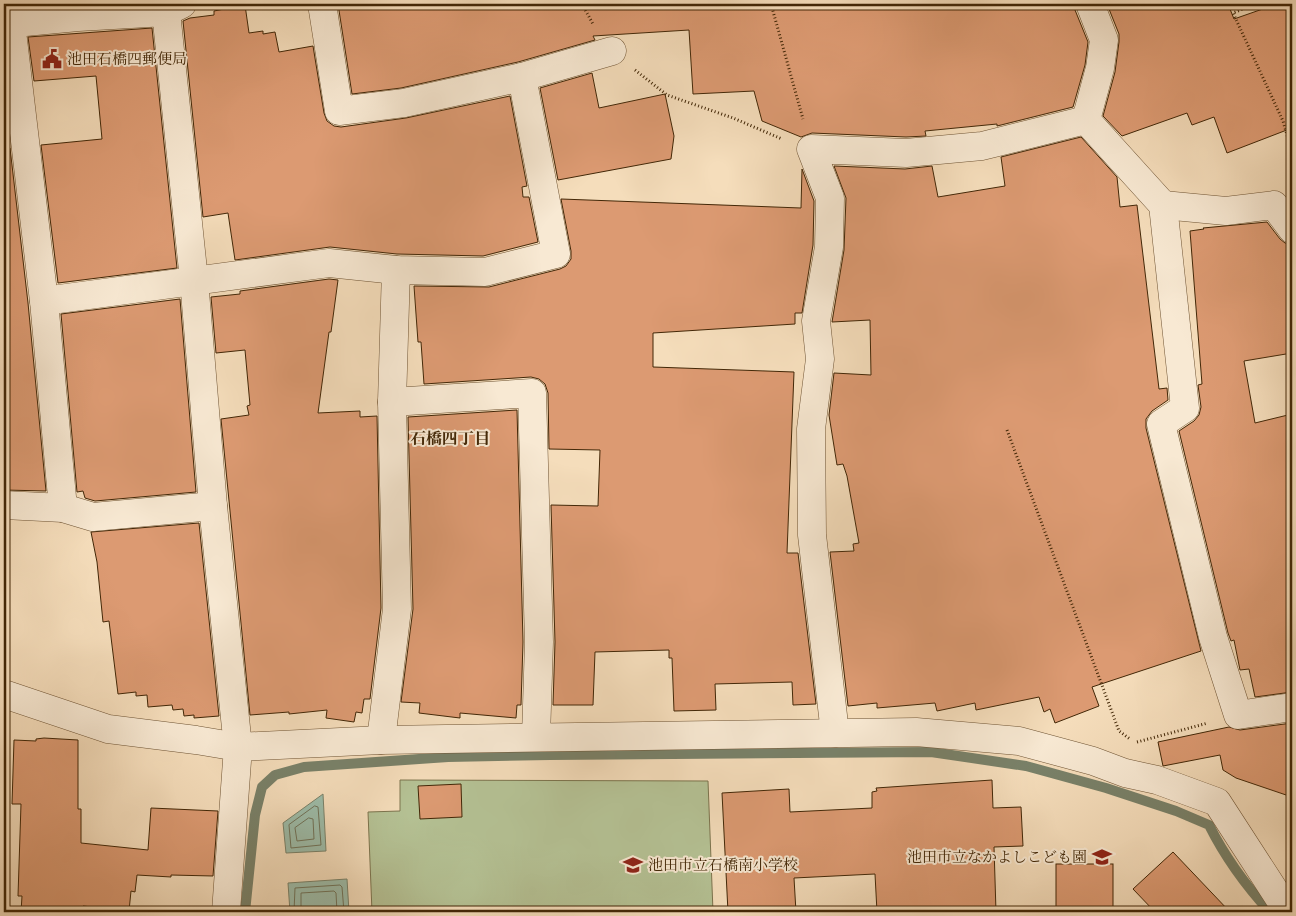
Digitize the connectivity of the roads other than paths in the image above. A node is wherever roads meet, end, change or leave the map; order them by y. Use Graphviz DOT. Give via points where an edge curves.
graph roads {
  1 [pos="322,4"];
  2 [pos="1090,4"];
  3 [pos="175,8"];
  4 [pos="77,10"];
  5 [pos="7,23"];
  6 [pos="612,51"];
  7 [pos="522,77"];
  8 [pos="1086,120"];
  9 [pos="1163,205"];
  10 [pos="1292,229"];
  11 [pos="396,270"];
  12 [pos="194,280"];
  13 [pos="44,301"];
  14 [pos="392,402"];
  15 [pos="4,504"];
  16 [pos="213,506"];
  17 [pos="63,508"];
  18 [pos="4,694"];
  19 [pos="1292,707"];
  20 [pos="835,733"];
  21 [pos="536,737"];
  22 [pos="381,740"];
  23 [pos="238,748"];
  24 [pos="226,912"];
  25 [pos="1290,912"];
  1 -- 7 [label="street" via="339,111 404,103"];
  2 -- 8 [label="street" via="1104,40"];
  3 -- 4 [label="street"];
  3 -- 12 [label="street"];
  4 -- 5 [label="street"];
  5 -- 13 [label="street"];
  6 -- 7 [label="street"];
  7 -- 11 [label="street" via="556,254 485,272"];
  8 -- 9 [label="street"];
  8 -- 20 [label="street" via="982,146 906,152 811,148 830,198 829,247 816,321 820,359 811,429 812,535"];
  9 -- 10 [label="street" via="1226,211 1274,205"];
  9 -- 19 [label="street" via="1185,408 1161,424 1213,637 1238,715"];
  11 -- 12 [label="street" via="329,263"];
  11 -- 14 [label="street"];
  12 -- 13 [label="street"];
  12 -- 16 [label="street"];
  13 -- 17 [label="street"];
  14 -- 21 [label="street" via="532,393 539,642"];
  14 -- 22 [label="street" via="397,609"];
  15 -- 17 [label="street"];
  16 -- 17 [label="street" via="93,517"];
  16 -- 23 [label="street"];
  18 -- 23 [label="street" via="108,729"];
  20 -- 21 [label="street"];
  20 -- 25 [label="street" via="916,732 1019,741 1157,780 1217,802"];
  21 -- 22 [label="street"];
  22 -- 23 [label="street"];
  23 -- 24 [label="street"];
}
